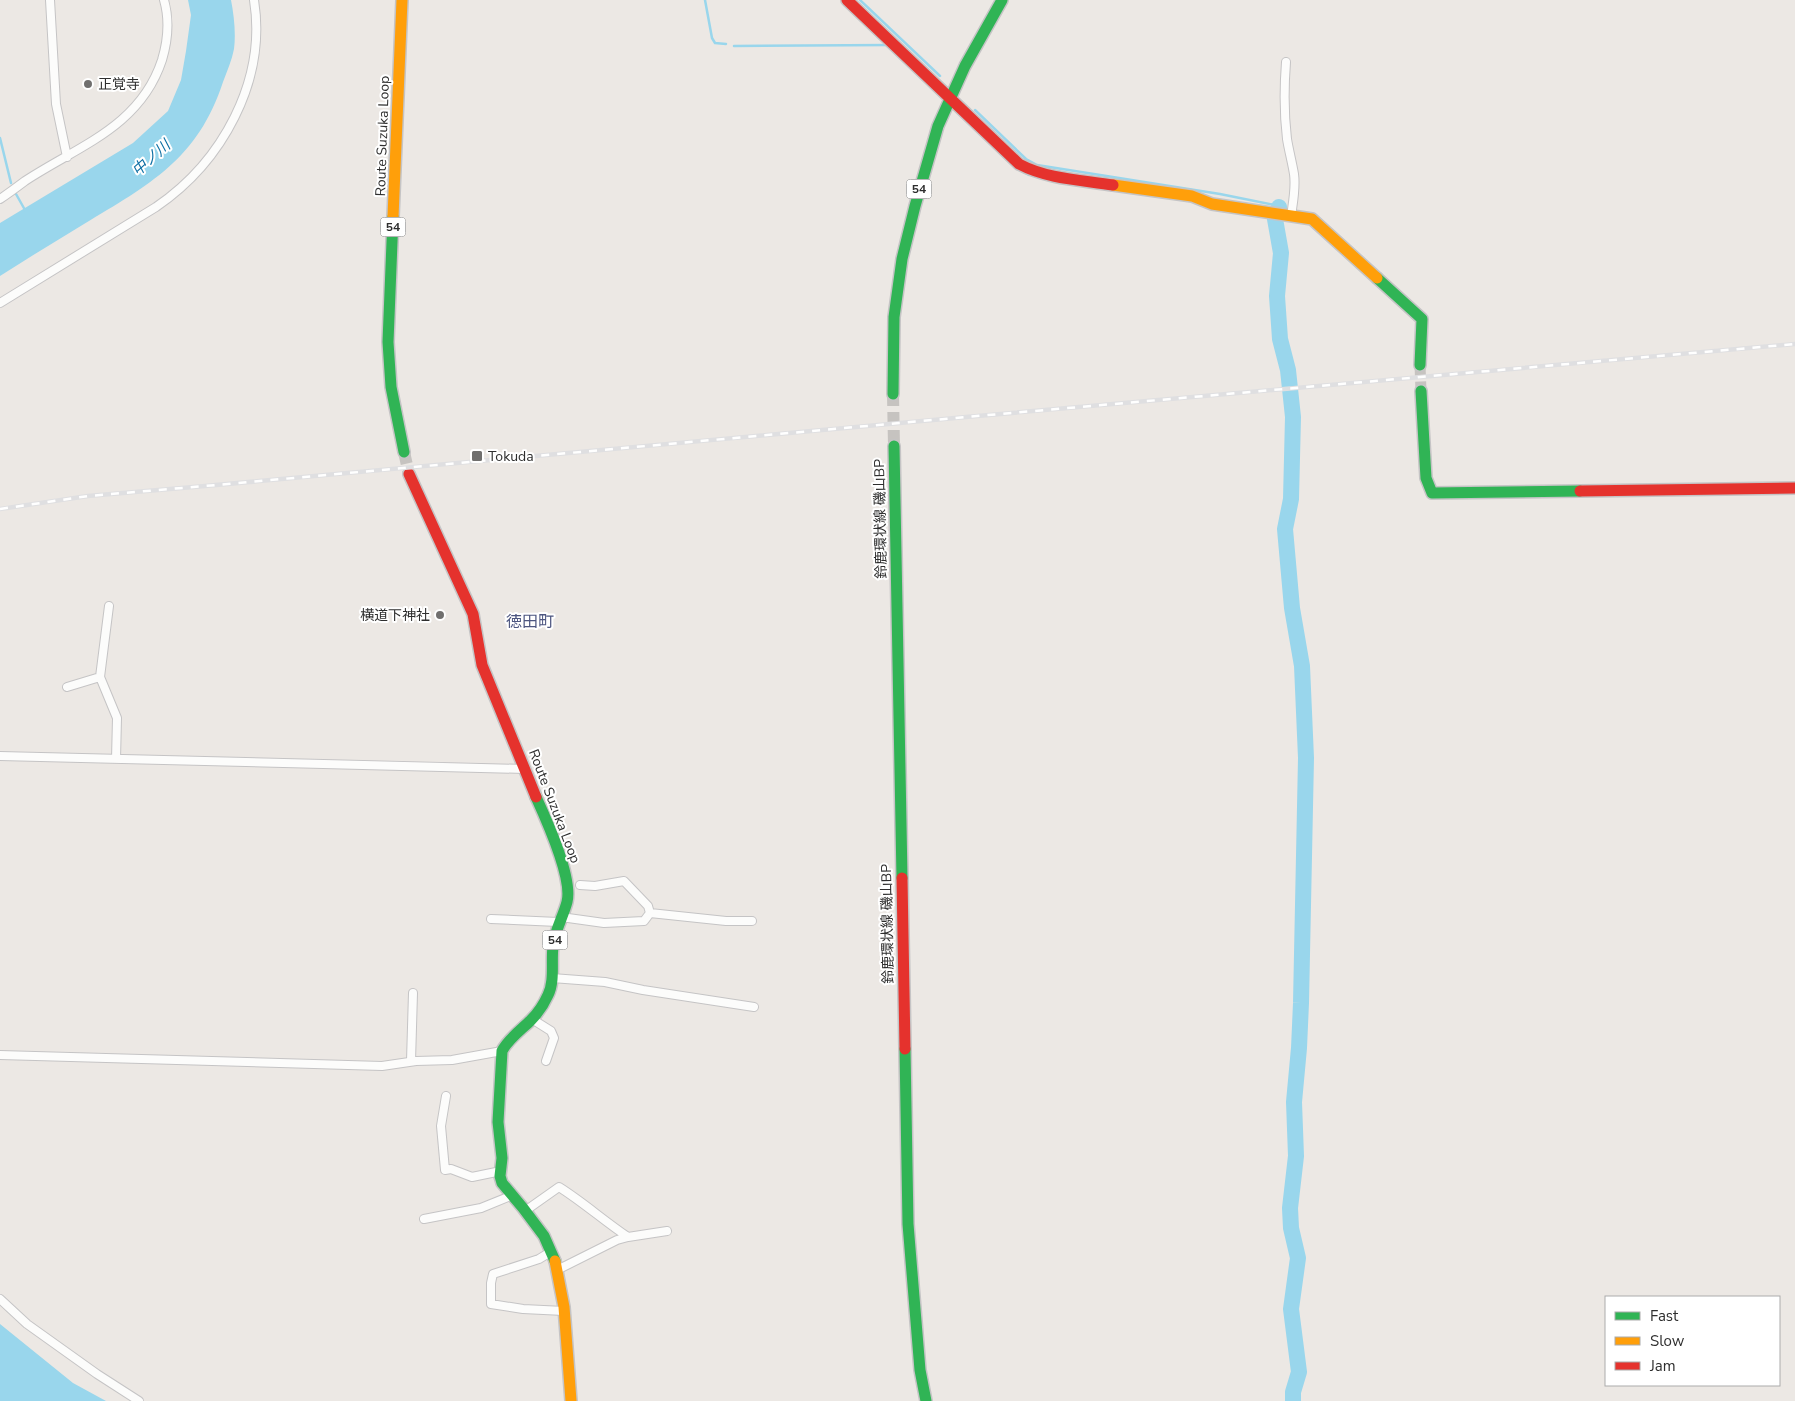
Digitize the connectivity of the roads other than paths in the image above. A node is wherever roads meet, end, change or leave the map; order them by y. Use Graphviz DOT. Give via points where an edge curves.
graph roads {
  1 [pos="50,0"];
  2 [pos="164,0"];
  3 [pos="254,0"];
  4 [pos="402,0"];
  5 [pos="847,0"];
  6 [pos="1002,0"];
  7 [pos="1286,62"];
  8 [pos="951,98"];
  9 [pos="67,157"];
  10 [pos="0,199"];
  11 [pos="1290,216"];
  12 [pos="0,303"];
  13 [pos="1420,365"];
  14 [pos="1421,391"];
  15 [pos="893,394"];
  16 [pos="894,446"];
  17 [pos="404,452"];
  18 [pos="409,474"];
  19 [pos="1795,488"];
  20 [pos="109,606"];
  21 [pos="100,677"];
  22 [pos="67,687"];
  23 [pos="0,756"];
  24 [pos="116,760"];
  25 [pos="525,769"];
  26 [pos="580,885"];
  27 [pos="650,912"];
  28 [pos="491,919"];
  29 [pos="560,919"];
  30 [pos="752,921"];
  31 [pos="552,978"];
  32 [pos="413,993"];
  33 [pos="754,1007"];
  34 [pos="532,1019"];
  35 [pos="502,1051"];
  36 [pos="0,1054"];
  37 [pos="411,1061"];
  38 [pos="546,1061"];
  39 [pos="446,1096"];
  40 [pos="501,1171"];
  41 [pos="513,1195"];
  42 [pos="525,1211"];
  43 [pos="424,1219"];
  44 [pos="667,1231"];
  45 [pos="628,1237"];
  46 [pos="552,1251"];
  47 [pos="559,1269"];
  48 [pos="0,1299"];
  49 [pos="564,1311"];
  50 [pos="140,1401"];
  51 [pos="571,1401"];
  52 [pos="926,1401"];
  1 -- 9 [label="street" via="56,104"];
  2 -- 9 [label="street" via="167,43 149,89 117,124"];
  3 -- 12 [label="street" via="254,54 241,105 200,169 170,198"];
  4 -- 17 [label="main road, Route Suzuka Loop / 54" via="388,342 391,387"];
  5 -- 8 [label="main road"];
  6 -- 8 [label="main road, 54"];
  7 -- 11 [label="street" via="1285,118 1294,175"];
  8 -- 11 [label="main road" via="1019,164 1038,174 1192,196 1212,204"];
  8 -- 15 [label="main road, 54" via="938,126 902,259 894,317"];
  9 -- 10 [label="street"];
  11 -- 13 [label="main road" via="1312,219 1422,319"];
  14 -- 19 [label="main road" via="1426,478 1432,493"];
  16 -- 52 [label="main road, 鈴鹿環状線 磯山BP" via="908,1224 920,1370"];
  18 -- 25 [label="main road, Route Suzuka Loop / 54" via="473,614 482,665"];
  20 -- 21 [label="street"];
  21 -- 22 [label="street"];
  21 -- 24 [label="street" via="117,718"];
  23 -- 24 [label="street"];
  24 -- 25 [label="street"];
  25 -- 29 [label="main road, Route Suzuka Loop / 54" via="563,866 568,890"];
  26 -- 27 [label="street" via="624,881"];
  27 -- 29 [label="street" via="644,921 619,923"];
  27 -- 30 [label="street"];
  28 -- 29 [label="street"];
  29 -- 31 [label="main road, Route Suzuka Loop / 54" via="553,947"];
  31 -- 33 [label="street" via="611,983"];
  31 -- 34 [label="main road, Route Suzuka Loop / 54" via="548,996"];
  32 -- 37 [label="street"];
  34 -- 35 [label="main road, Route Suzuka Loop / 54"];
  34 -- 38 [label="street" via="551,1031 554,1038"];
  35 -- 37 [label="street" via="452,1060"];
  35 -- 40 [label="main road" via="498,1122"];
  36 -- 37 [label="street" via="382,1066"];
  39 -- 40 [label="street" via="441,1126 445,1170 472,1177"];
  40 -- 41 [label="main road" via="502,1183"];
  41 -- 42 [label="main road"];
  41 -- 43 [label="street" via="481,1208"];
  42 -- 45 [label="street" via="558,1187"];
  42 -- 46 [label="main road"];
  44 -- 45 [label="street"];
  45 -- 47 [label="street"];
  46 -- 47 [label="main road"];
  46 -- 49 [label="street" via="539,1259 493,1274 491,1304"];
  47 -- 49 [label="main road"];
  48 -- 50 [label="street" via="27,1324"];
  49 -- 51 [label="main road"];
}
